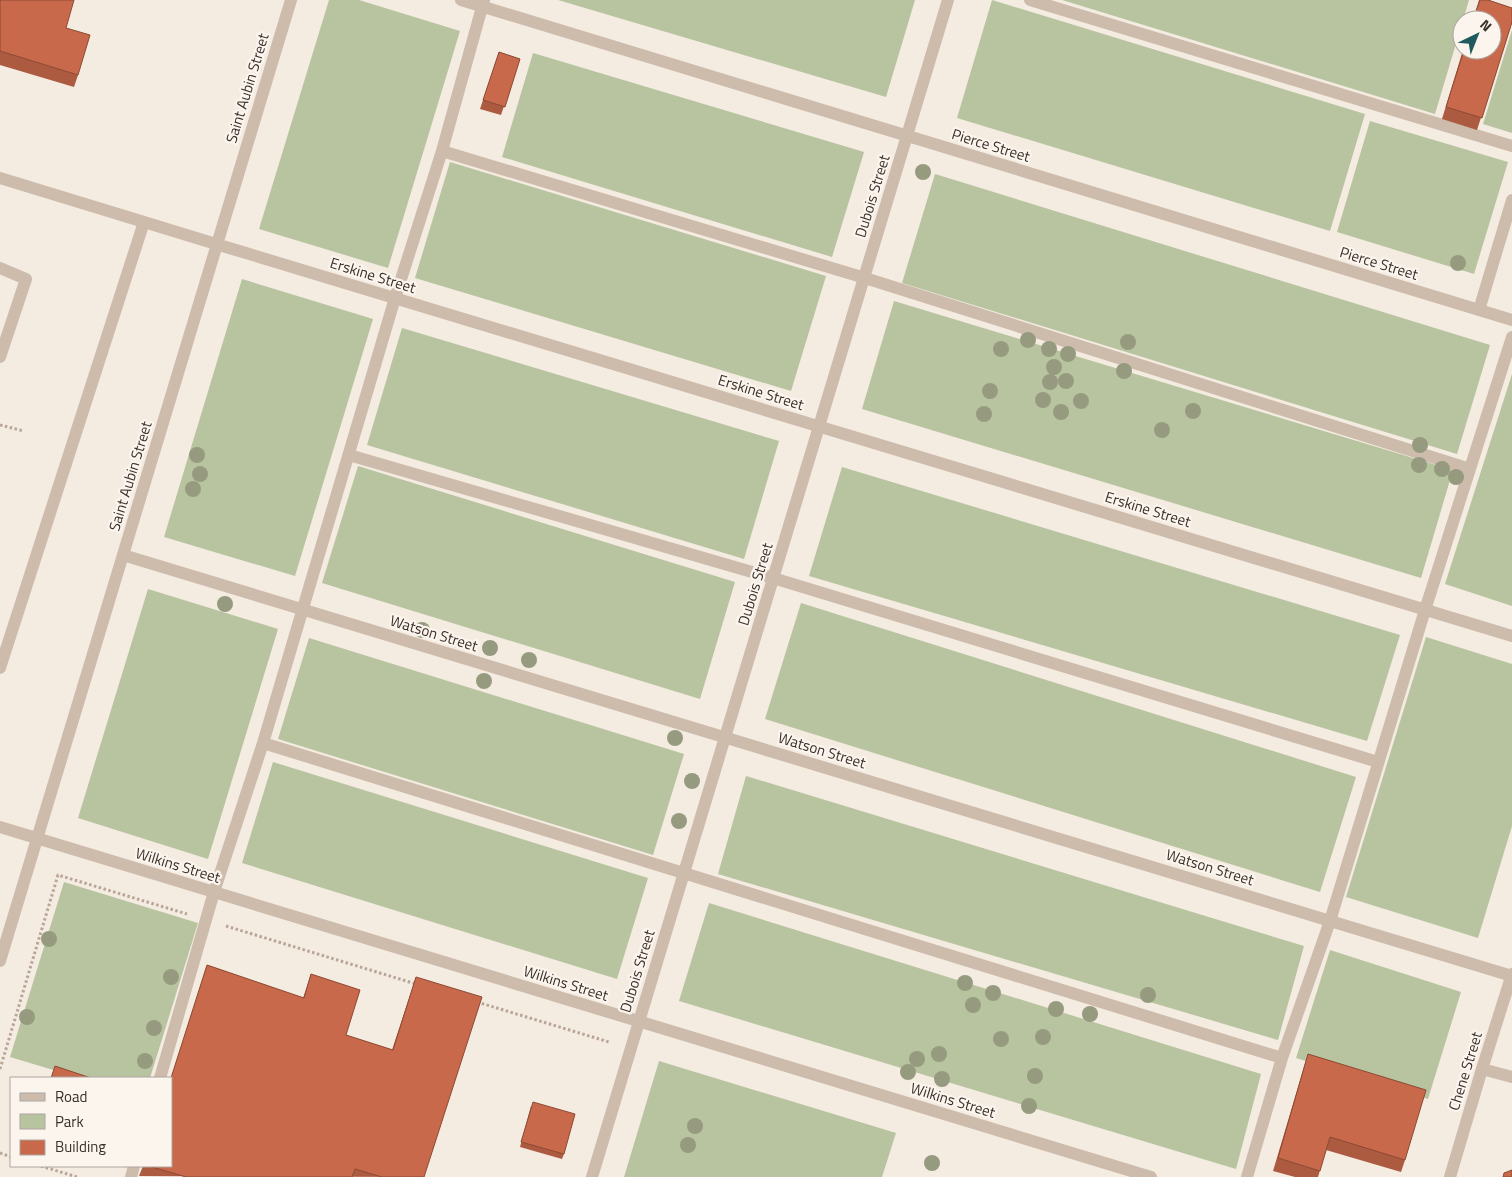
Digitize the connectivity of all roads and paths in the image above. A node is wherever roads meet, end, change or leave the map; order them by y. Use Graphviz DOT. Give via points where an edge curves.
graph roads {
  1 [pos="291,0"];
  2 [pos="462,0"];
  3 [pos="948,0"];
  4 [pos="1030,0"];
  5 [pos="483,3"];
  6 [pos="907,136"];
  7 [pos="1512,146"];
  8 [pos="442,151"];
  9 [pos="0,178"];
  10 [pos="1512,200"];
  11 [pos="144,222"];
  12 [pos="216,244"];
  13 [pos="0,268"];
  14 [pos="864,278"];
  15 [pos="395,298"];
  16 [pos="1479,310"];
  17 [pos="1512,320"];
  18 [pos="1512,337"];
  19 [pos="0,357"];
  20 [pos="0,425"];
  21 [pos="820,427"];
  22 [pos="24,431"];
  23 [pos="349,455"];
  24 [pos="1470,469"];
  25 [pos="123,555"];
  26 [pos="773,578"];
  27 [pos="303,610"];
  28 [pos="1425,610"];
  29 [pos="1512,636"];
  30 [pos="0,668"];
  31 [pos="724,738"];
  32 [pos="263,743"];
  33 [pos="1378,762"];
  34 [pos="0,827"];
  35 [pos="37,839"];
  36 [pos="684,873"];
  37 [pos="214,892"];
  38 [pos="206,920"];
  39 [pos="1330,921"];
  40 [pos="0,961"];
  41 [pos="1512,975"];
  42 [pos="422,985"];
  43 [pos="468,999"];
  44 [pos="639,1022"];
  45 [pos="608,1042"];
  46 [pos="1282,1058"];
  47 [pos="0,1069"];
  48 [pos="1482,1069"];
  49 [pos="160,1077"];
  50 [pos="1512,1077"];
  51 [pos="44,1167"];
  52 [pos="78,1177"];
  53 [pos="592,1177"];
  54 [pos="1151,1177"];
  55 [pos="1247,1177"];
  56 [pos="1450,1177"];
  1 -- 12 [label="street, Saint Aubin Street"];
  2 -- 5 [label="street, Pierce Street"];
  3 -- 6 [label="street, Dubois Street"];
  4 -- 7 [label="street"];
  5 -- 6 [label="street, Pierce Street"];
  5 -- 8 [label="street"];
  6 -- 14 [label="street, Dubois Street"];
  6 -- 16 [label="street, Pierce Street"];
  8 -- 14 [label="street"];
  8 -- 15 [label="street"];
  9 -- 11 [label="street, Erskine Street"];
  10 -- 16 [label="street"];
  11 -- 12 [label="street, Erskine Street"];
  11 -- 30 [label="street"];
  12 -- 15 [label="street, Erskine Street"];
  12 -- 25 [label="street, Saint Aubin Street"];
  13 -- 19 [label="street" via="26,279"];
  14 -- 21 [label="street, Dubois Street"];
  14 -- 24 [label="street"];
  15 -- 21 [label="street, Erskine Street"];
  15 -- 23 [label="street"];
  16 -- 17 [label="street, Pierce Street"];
  18 -- 24 [label="street"];
  20 -- 22 [label="path"];
  21 -- 26 [label="street, Dubois Street"];
  21 -- 28 [label="street, Erskine Street"];
  23 -- 26 [label="street"];
  23 -- 27 [label="street"];
  24 -- 28 [label="street"];
  25 -- 27 [label="street, Watson Street"];
  25 -- 35 [label="street, Saint Aubin Street"];
  26 -- 31 [label="street, Dubois Street"];
  26 -- 33 [label="street"];
  27 -- 31 [label="street, Watson Street"];
  27 -- 32 [label="street"];
  28 -- 29 [label="street, Erskine Street"];
  28 -- 33 [label="street"];
  31 -- 36 [label="street, Dubois Street"];
  31 -- 39 [label="street, Watson Street"];
  32 -- 36 [label="street"];
  32 -- 37 [label="street"];
  33 -- 39 [label="street"];
  34 -- 35 [label="street, Wilkins Street"];
  35 -- 37 [label="street, Wilkins Street"];
  35 -- 40 [label="street, Saint Aubin Street"];
  36 -- 44 [label="street, Dubois Street"];
  36 -- 46 [label="street"];
  37 -- 38 [label="street"];
  37 -- 44 [label="street, Wilkins Street"];
  38 -- 42 [label="path"];
  38 -- 47 [label="path" via="58,875"];
  38 -- 49 [label="street"];
  39 -- 41 [label="street, Watson Street"];
  39 -- 46 [label="street"];
  41 -- 48 [label="street, Chene Street"];
  43 -- 45 [label="path"];
  44 -- 53 [label="street, Dubois Street"];
  44 -- 54 [label="street, Wilkins Street"];
  46 -- 55 [label="street"];
  48 -- 50 [label="street"];
  48 -- 56 [label="street, Chene Street"];
  51 -- 52 [label="path"];
}
